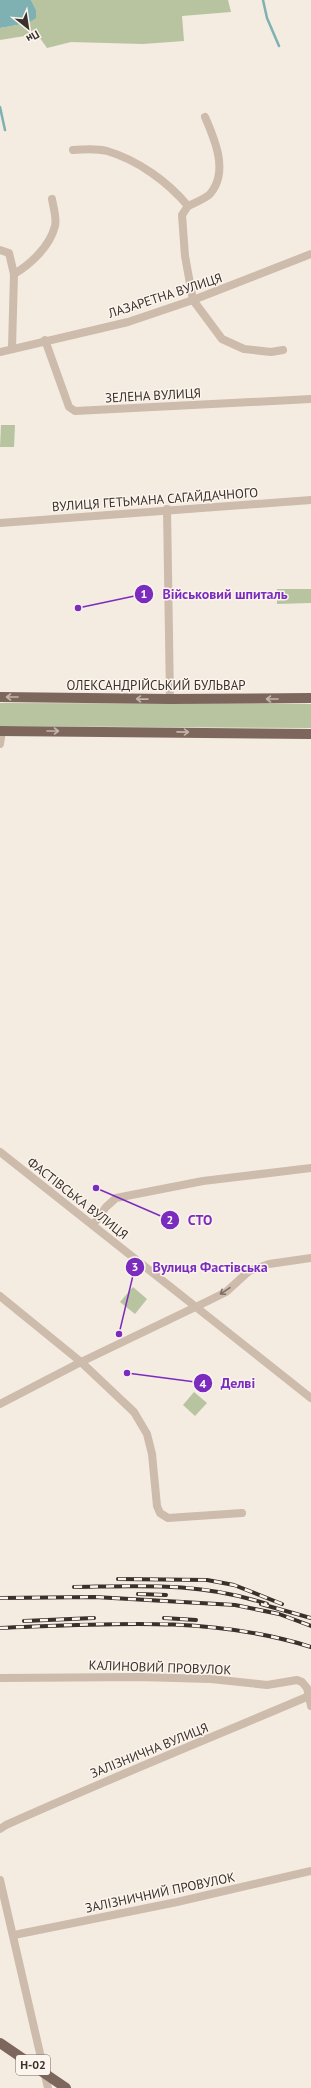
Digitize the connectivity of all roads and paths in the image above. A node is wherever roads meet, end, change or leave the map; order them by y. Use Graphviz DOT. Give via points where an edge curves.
graph roads {
  1 [pos="205,117"];
  2 [pos="73,150"];
  3 [pos="52,199"];
  4 [pos="188,206"];
  5 [pos="0,250"];
  6 [pos="311,254"];
  7 [pos="14,274"];
  8 [pos="194,300"];
  9 [pos="45,340"];
  10 [pos="12,348"];
  11 [pos="283,350"];
  12 [pos="0,352"];
  13 [pos="311,399"];
  14 [pos="311,500"];
  15 [pos="167,509"];
  16 [pos="0,523"];
  17 [pos="0,697"];
  18 [pos="311,698"];
  19 [pos="170,699"];
  20 [pos="1,731"];
  21 [pos="311,734"];
  22 [pos="0,744"];
  23 [pos="0,1152"];
  24 [pos="311,1168"];
  25 [pos="93,1224"];
  26 [pos="311,1258"];
  27 [pos="0,1296"];
  28 [pos="196,1307"];
  29 [pos="81,1362"];
  30 [pos="311,1398"];
  31 [pos="0,1404"];
  32 [pos="242,1513"];
  33 [pos="0,1678"];
  34 [pos="309,1696"];
  35 [pos="311,1706"];
  36 [pos="0,1829"];
  37 [pos="311,1871"];
  38 [pos="0,1880"];
  39 [pos="14,1935"];
  40 [pos="0,2043"];
  41 [pos="45,2073"];
  42 [pos="48,2088"];
  43 [pos="66,2088"];
  1 -- 4 [label="street" via="220,160 217,181 209,195"];
  2 -- 4 [label="street" via="107,151 129,160 175,191"];
  3 -- 7 [label="street" via="56,225 50,240 28,266"];
  4 -- 8 [label="street" via="182,215 184,256"];
  5 -- 7 [label="street" via="9,253"];
  6 -- 8 [label="street, ЛАЗАРЕТНА ВУЛИЦЯ"];
  7 -- 10 [label="street"];
  8 -- 9 [label="street, ЛАЗАРЕТНА ВУЛИЦЯ" via="128,322"];
  8 -- 11 [label="street" via="222,339 244,349 271,352"];
  9 -- 10 [label="street, ЛАЗАРЕТНА ВУЛИЦЯ"];
  9 -- 13 [label="street, ЗЕЛЕНА ВУЛИЦЯ" via="69,407 75,411"];
  10 -- 12 [label="street, ЛАЗАРЕТНА ВУЛИЦЯ"];
  14 -- 15 [label="street, ВУЛИЦЯ ГЕТЬМАНА САГАЙДАЧНОГО"];
  15 -- 16 [label="street, ВУЛИЦЯ ГЕТЬМАНА САГАЙДАЧНОГО"];
  15 -- 19 [label="street"];
  19 -- 17 [label="main road, ОЛЕКСАНДРІЙСЬКИЙ БУЛЬВАР, one-way"];
  18 -- 19 [label="main road, ОЛЕКСАНДРІЙСЬКИЙ БУЛЬВАР, one-way"];
  20 -- 21 [label="main road, one-way"];
  20 -- 22 [label="street"];
  23 -- 25 [label="street, ФАСТІВСЬКА ВУЛИЦЯ"];
  24 -- 25 [label="street" via="203,1181 116,1198"];
  25 -- 28 [label="street, ФАСТІВСЬКА ВУЛИЦЯ"];
  26 -- 28 [label="street, one-way" via="270,1264 250,1271 226,1292"];
  27 -- 29 [label="street"];
  28 -- 29 [label="street"];
  28 -- 30 [label="street, ФАСТІВСЬКА ВУЛИЦЯ"];
  29 -- 31 [label="street"];
  29 -- 32 [label="street" via="134,1412 147,1434 160,1513 168,1518"];
  33 -- 34 [label="street, КАЛИНОВИЙ ПРОВУЛОК" via="139,1677 211,1679 267,1685 297,1680 307,1688"];
  34 -- 35 [label="street"];
  34 -- 36 [label="street, ЗАЛІЗНИЧНА ВУЛИЦЯ" via="204,1742 105,1781"];
  37 -- 39 [label="street, ЗАЛІЗНИЧНИЙ ПРОВУЛОК" via="177,1902"];
  38 -- 39 [label="street"];
  39 -- 41 [label="street"];
  40 -- 41 [label="main road, Н-02"];
  41 -- 42 [label="street"];
  41 -- 43 [label="main road, Н-02"];
}
